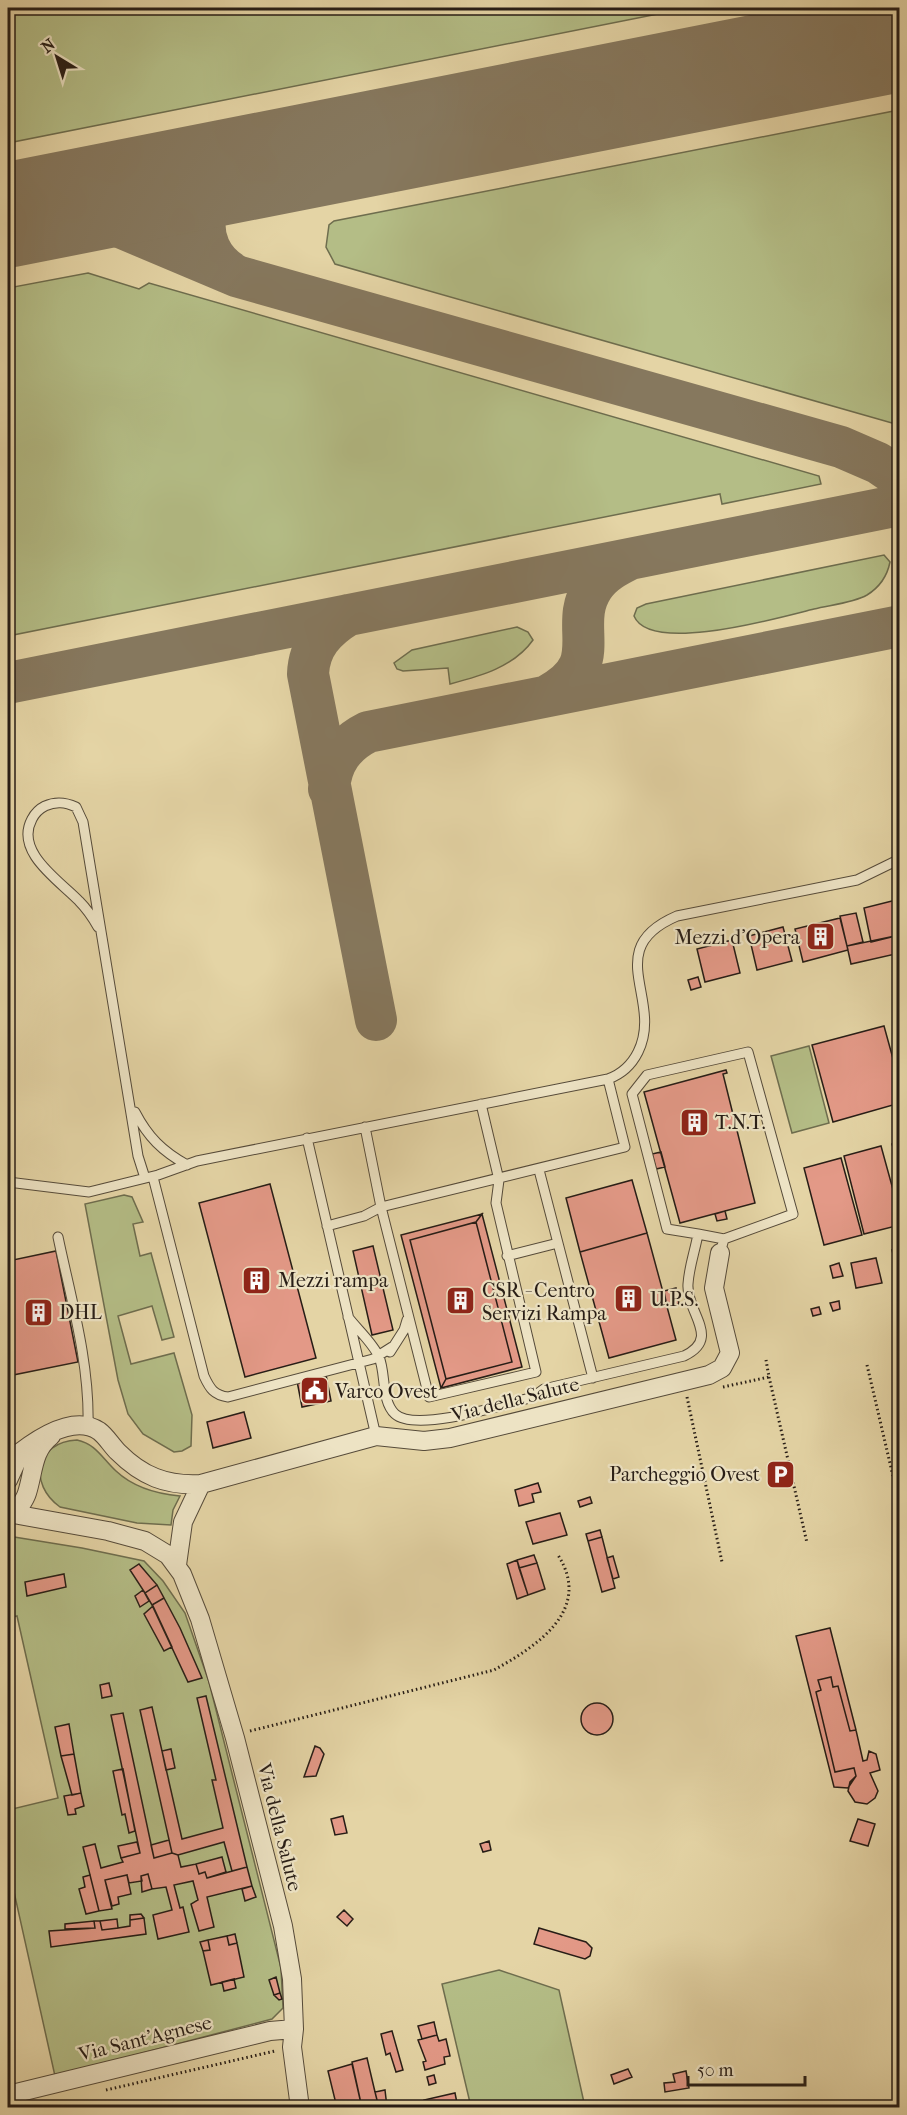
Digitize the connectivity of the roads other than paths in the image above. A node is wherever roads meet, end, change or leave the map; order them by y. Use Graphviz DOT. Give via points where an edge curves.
graph roads {
  1 [pos="900,859"];
  2 [pos="98,927"];
  3 [pos="608,1079"];
  4 [pos="130,1095"];
  5 [pos="481,1104"];
  6 [pos="365,1127"];
  7 [pos="308,1138"];
  8 [pos="187,1165"];
  9 [pos="539,1170"];
  10 [pos="149,1178"];
  11 [pos="499,1180"];
  12 [pos="8,1182"];
  13 [pos="381,1207"];
  14 [pos="327,1226"];
  15 [pos="698,1234"];
  16 [pos="58,1237"];
  17 [pos="558,1243"];
  18 [pos="722,1246"];
  19 [pos="507,1256"];
  20 [pos="348,1317"];
  21 [pos="408,1317"];
  22 [pos="392,1347"];
  23 [pos="379,1356"];
  24 [pos="358,1363"];
  25 [pos="382,1374"];
  26 [pos="593,1378"];
  27 [pos="88,1427"];
  28 [pos="63,1429"];
  29 [pos="376,1436"];
  30 [pos="14,1458"];
  31 [pos="8,1480"];
  32 [pos="201,1484"];
  33 [pos="11,1513"];
  34 [pos="177,1565"];
  35 [pos="293,2038"];
  36 [pos="8,2095"];
  37 [pos="300,2108"];
  1 -- 3 [label="lane" via="857,880 677,916 656,927 643,941 636,959 646,1023 644,1038 632,1063 620,1075"];
  2 -- 2 [label="lane" via="83,822 76,807 65,802 43,807 30,823 31,847 56,882 80,901"];
  2 -- 4 [label="lane"];
  3 -- 5 [label="lane"];
  3 -- 9 [label="lane" via="625,1147"];
  4 -- 8 [label="lane" via="144,1129 157,1146"];
  4 -- 10 [label="lane" via="138,1156"];
  5 -- 6 [label="lane"];
  5 -- 11 [label="lane"];
  6 -- 7 [label="lane"];
  6 -- 13 [label="lane"];
  7 -- 8 [label="lane"];
  7 -- 14 [label="lane"];
  8 -- 10 [label="lane"];
  9 -- 11 [label="lane"];
  9 -- 17 [label="lane"];
  10 -- 12 [label="lane" via="89,1192"];
  10 -- 24 [label="lane" via="209,1388 228,1397"];
  11 -- 13 [label="lane"];
  11 -- 19 [label="lane" via="496,1203"];
  13 -- 14 [label="lane"];
  13 -- 21 [label="lane"];
  14 -- 20 [label="lane"];
  15 -- 18 [label="lane"];
  15 -- 18 [label="lane" via="668,1229 632,1094 646,1075 748,1052 793,1214"];
  15 -- 26 [label="lane" via="687,1287 702,1334 701,1345 684,1356"];
  16 -- 27 [label="lane" via="86,1372"];
  17 -- 19 [label="lane"];
  17 -- 26 [label="lane"];
  18 -- 29 [label="street, Via della Salute" via="714,1288 730,1353 722,1368 709,1375 450,1438 424,1441"];
  19 -- 21 [label="lane" via="536,1372 429,1397"];
  20 -- 23 [label="lane"];
  20 -- 24 [label="lane"];
  21 -- 22 [label="lane"];
  22 -- 23 [label="lane"];
  22 -- 25 [label="lane"];
  23 -- 24 [label="lane"];
  23 -- 25 [label="lane"];
  24 -- 29 [label="lane"];
  25 -- 26 [label="lane" via="395,1414 435,1421"];
  27 -- 28 [label="street"];
  27 -- 32 [label="street, Via della Salute" via="98,1430 132,1465 153,1479 178,1485"];
  28 -- 30 [label="street" via="35,1440"];
  28 -- 33 [label="street, Via della Salute" via="41,1446 33,1461 27,1495"];
  29 -- 32 [label="street, Via della Salute"];
  30 -- 31 [label="street"];
  32 -- 34 [label="street" via="183,1522"];
  33 -- 34 [label="street, Via della Salute" via="145,1541"];
  34 -- 35 [label="street, Via della Salute" via="200,1619 235,1738 288,1952"];
  35 -- 36 [label="street, Via Sant'Agnese" via="270,2031"];
  35 -- 37 [label="street, Via della Salute"];
}
